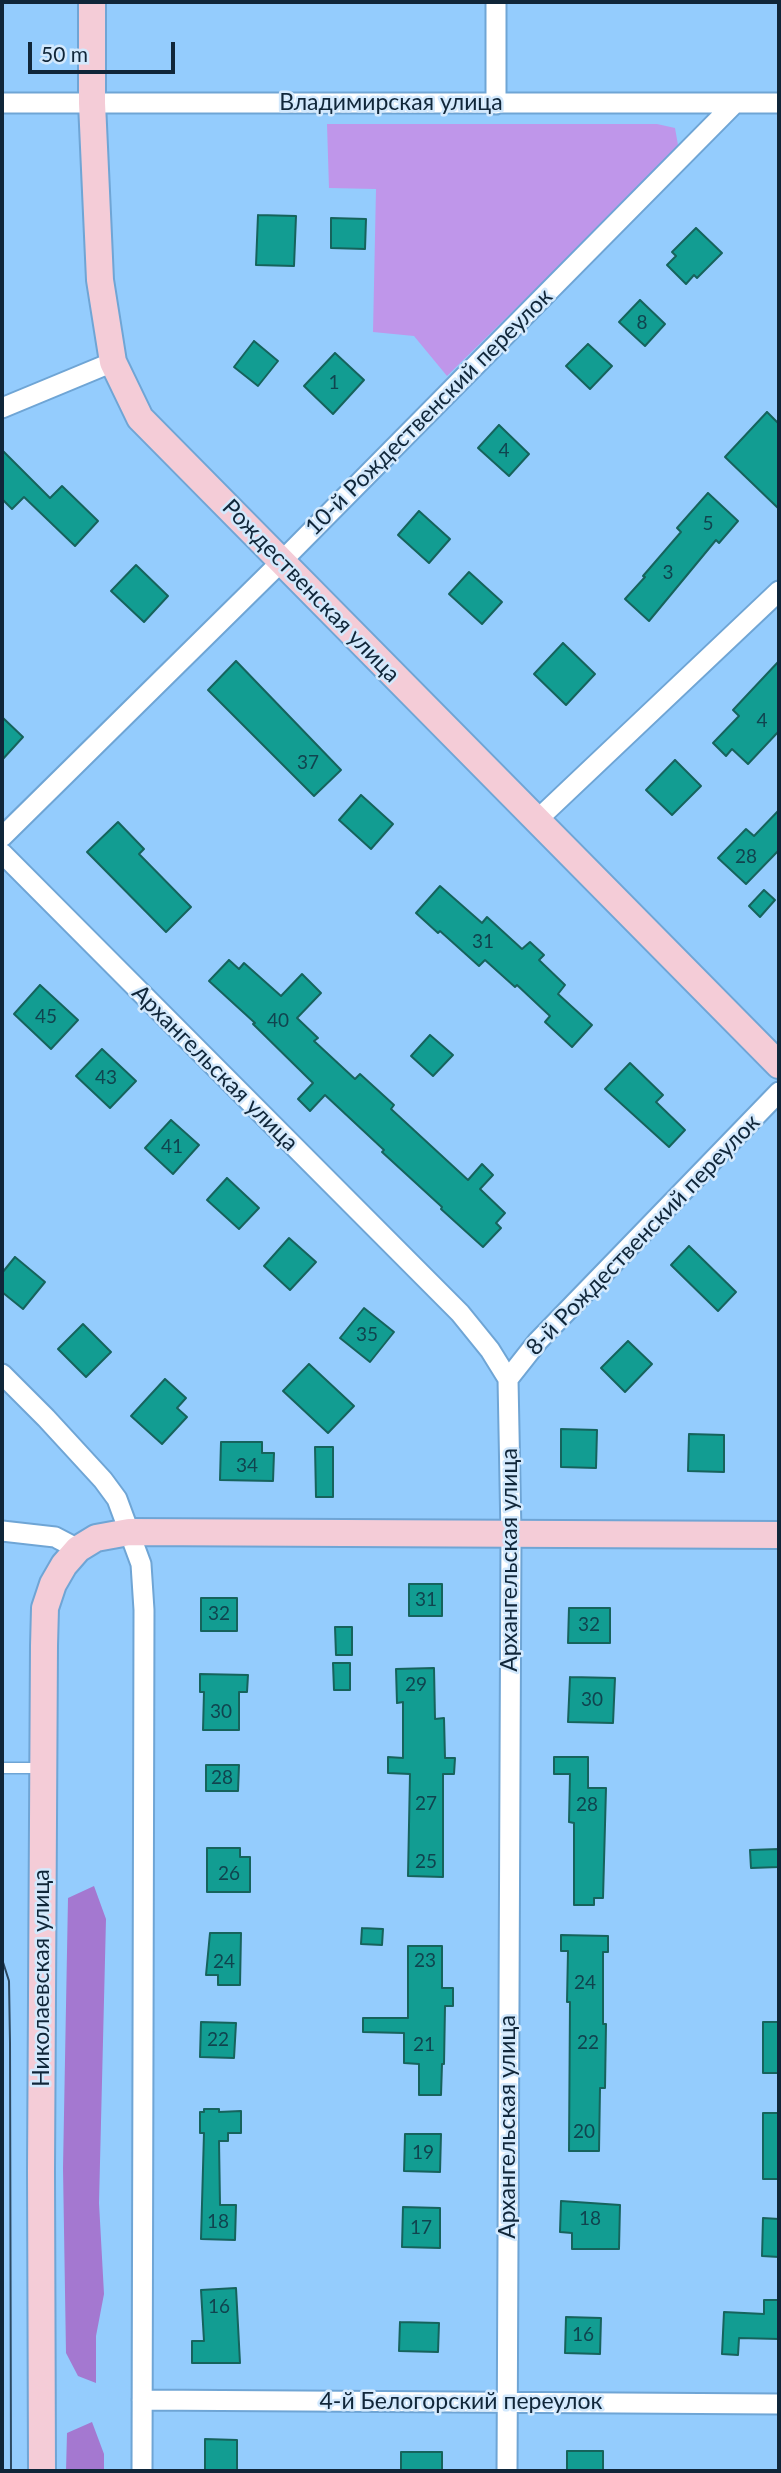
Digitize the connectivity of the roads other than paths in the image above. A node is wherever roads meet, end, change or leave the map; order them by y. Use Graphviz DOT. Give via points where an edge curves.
graph roads {
  1 [pos="92,2"];
  2 [pos="496,2"];
  3 [pos="2,103"];
  4 [pos="92,103"];
  5 [pos="735,103"];
  6 [pos="779,103"];
  7 [pos="496,104"];
  8 [pos="113,362"];
  9 [pos="2,408"];
  10 [pos="282,561"];
  11 [pos="779,591"];
  12 [pos="536,821"];
  13 [pos="2,837"];
  14 [pos="2,853"];
  15 [pos="779,1065"];
  16 [pos="779,1093"];
  17 [pos="2,1374"];
  18 [pos="508,1379"];
  19 [pos="2,1531"];
  20 [pos="129,1532"];
  21 [pos="511,1534"];
  22 [pos="779,1535"];
  23 [pos="78,1549"];
  24 [pos="44,1768"];
  25 [pos="2,1769"];
  26 [pos="142,2400"];
  27 [pos="507,2403"];
  28 [pos="779,2404"];
  29 [pos="42,2471"];
  30 [pos="142,2471"];
  31 [pos="507,2471"];
  1 -- 4 [label="main road, Рождественская улица"];
  2 -- 7 [label="street"];
  3 -- 4 [label="street, Владимирская улица"];
  4 -- 7 [label="street, Владимирская улица"];
  4 -- 8 [label="main road, Рождественская улица" via="100,280"];
  5 -- 6 [label="street, Владимирская улица"];
  5 -- 7 [label="street, Владимирская улица"];
  5 -- 10 [label="street, 10-й Рождественский переулок"];
  8 -- 9 [label="street"];
  8 -- 10 [label="main road, Рождественская улица" via="140,418"];
  10 -- 12 [label="main road, Рождественская улица"];
  10 -- 13 [label="street, 10-й Рождественский переулок"];
  11 -- 12 [label="street"];
  12 -- 15 [label="main road, Рождественская улица"];
  14 -- 18 [label="street, Архангельская улица" via="460,1313"];
  16 -- 18 [label="street, 8-й Рождественский переулок" via="538,1341"];
  17 -- 20 [label="street" via="103,1480 117,1499"];
  18 -- 21 [label="street, Архангельская улица"];
  19 -- 23 [label="street" via="55,1537"];
  20 -- 21 [label="main road"];
  20 -- 23 [label="main road" via="96,1538"];
  20 -- 26 [label="street" via="141,1564 144,1610"];
  21 -- 22 [label="main road"];
  21 -- 27 [label="street, Архангельская улица"];
  23 -- 24 [label="main road, Николаевская улица" via="58,1575 45,1608"];
  24 -- 25 [label="lane"];
  24 -- 29 [label="main road, Николаевская улица"];
  26 -- 27 [label="street, 4-й Белогорский переулок"];
  26 -- 30 [label="street"];
  27 -- 28 [label="street, 4-й Белогорский переулок"];
  27 -- 31 [label="street, Архангельская улица"];
}
